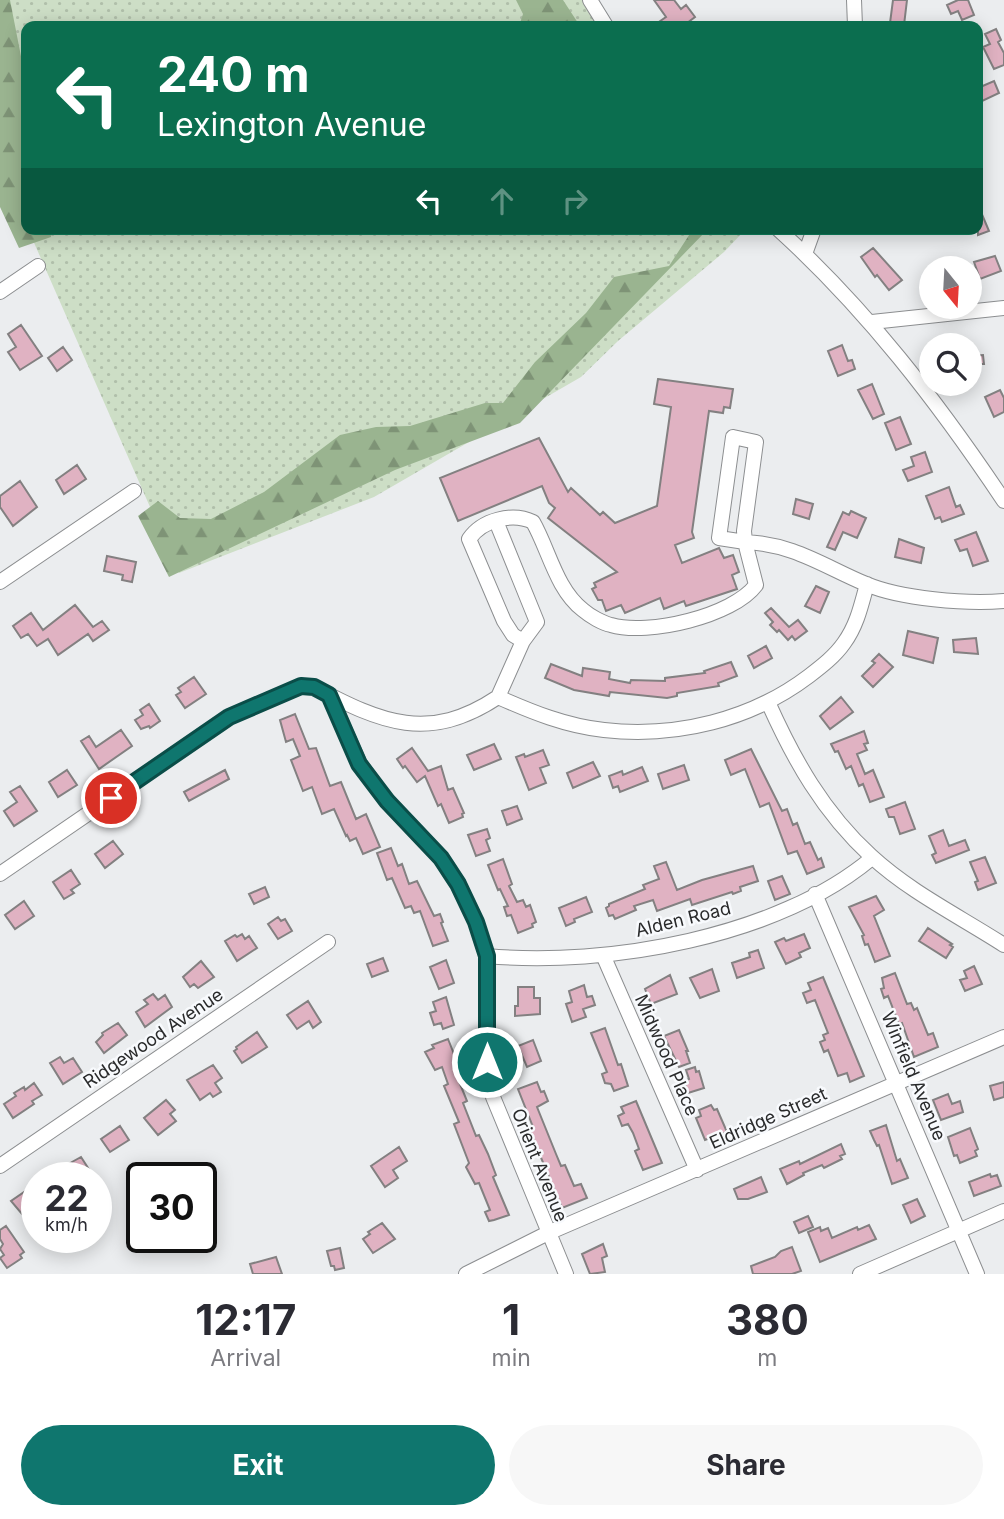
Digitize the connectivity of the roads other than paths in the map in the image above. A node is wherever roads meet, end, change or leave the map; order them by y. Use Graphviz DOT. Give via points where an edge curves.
graph roads {
  1 [pos="590,0"];
  2 [pos="854,0"];
  3 [pos="603,21"];
  4 [pos="855,21"];
  5 [pos="784,235"];
  6 [pos="812,235"];
  7 [pos="805,254"];
  8 [pos="38,266"];
  9 [pos="0,292"];
  10 [pos="1004,308"];
  11 [pos="872,322"];
  12 [pos="134,491"];
  13 [pos="1004,500"];
  14 [pos="496,521"];
  15 [pos="745,542"];
  16 [pos="0,582"];
  17 [pos="866,584"];
  18 [pos="1004,601"];
  19 [pos="523,641"];
  20 [pos="329,695"];
  21 [pos="498,696"];
  22 [pos="768,702"];
  23 [pos="873,858"];
  24 [pos="0,874"];
  25 [pos="816,894"];
  26 [pos="328,942"];
  27 [pos="1004,945"];
  28 [pos="603,955"];
  29 [pos="487,956"];
  30 [pos="1004,1037"];
  31 [pos="896,1083"];
  32 [pos="0,1166"];
  33 [pos="697,1170"];
  34 [pos="1004,1211"];
  35 [pos="959,1231"];
  36 [pos="548,1233"];
  37 [pos="466,1274"];
  38 [pos="566,1274"];
  39 [pos="860,1274"];
  40 [pos="977,1274"];
  1 -- 3 [label="street"];
  2 -- 4 [label="street"];
  5 -- 7 [label="street"];
  6 -- 7 [label="street"];
  7 -- 11 [label="street"];
  8 -- 9 [label="street"];
  10 -- 11 [label="street"];
  11 -- 13 [label="street" via="930,394"];
  12 -- 16 [label="street"];
  14 -- 15 [label="street" via="522,517 533,522 564,589 582,610 611,626 670,626 697,619 751,593 756,585"];
  14 -- 19 [label="street" via="537,622"];
  14 -- 19 [label="street" via="469,539 504,621"];
  15 -- 15 [label="street" via="756,442 733,437 719,538"];
  15 -- 17 [label="street" via="770,543"];
  17 -- 18 [label="street" via="949,601"];
  17 -- 22 [label="street" via="857,622 843,645 822,666"];
  19 -- 21 [label="street"];
  20 -- 21 [label="street" via="394,722 418,725 462,717"];
  20 -- 24 [label="street" via="301,686 229,717"];
  20 -- 29 [label="street, Orient Avenue" via="359,764 458,884"];
  21 -- 22 [label="street" via="545,717 633,732 709,724"];
  22 -- 23 [label="street" via="808,781"];
  23 -- 25 [label="street, Alden Road"];
  23 -- 27 [label="street"];
  25 -- 28 [label="street, Alden Road" via="709,935"];
  25 -- 31 [label="street, Winfield Avenue"];
  26 -- 32 [label="street, Ridgewood Avenue"];
  28 -- 29 [label="street, Alden Road"];
  28 -- 33 [label="street, Midwood Place"];
  29 -- 36 [label="street, Orient Avenue" via="487,1062 493,1097"];
  30 -- 31 [label="street, Eldridge Street"];
  31 -- 33 [label="street, Eldridge Street"];
  31 -- 35 [label="street, Winfield Avenue"];
  33 -- 36 [label="street, Eldridge Street"];
  34 -- 35 [label="street"];
  35 -- 39 [label="street"];
  35 -- 40 [label="street, Winfield Avenue"];
  36 -- 37 [label="street, Eldridge Street"];
  36 -- 38 [label="street, Orient Avenue"];
}
